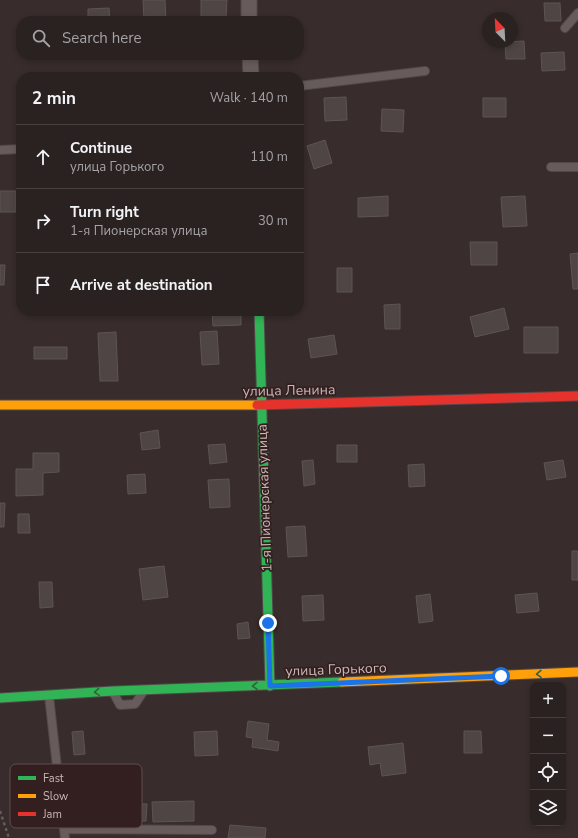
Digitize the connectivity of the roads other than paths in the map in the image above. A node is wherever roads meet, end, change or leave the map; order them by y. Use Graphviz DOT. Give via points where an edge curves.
graph roads {
  1 [pos="249,0"];
  2 [pos="578,13"];
  3 [pos="249,16"];
  4 [pos="565,28"];
  5 [pos="250,60"];
  6 [pos="426,71"];
  7 [pos="251,72"];
  8 [pos="304,85"];
  9 [pos="16,149"];
  10 [pos="0,150"];
  11 [pos="578,166"];
  12 [pos="550,167"];
  13 [pos="258,316"];
  14 [pos="578,396"];
  15 [pos="0,405"];
  16 [pos="262,405"];
  17 [pos="578,672"];
  18 [pos="270,686"];
  19 [pos="145,690"];
  20 [pos="113,691"];
  21 [pos="49,696"];
  22 [pos="0,698"];
  23 [pos="57,764"];
  24 [pos="64,829"];
  25 [pos="212,830"];
  26 [pos="65,838"];
  1 -- 3 [label="street"];
  2 -- 4 [label="lane"];
  5 -- 7 [label="street"];
  6 -- 8 [label="lane"];
  9 -- 10 [label="lane"];
  11 -- 12 [label="lane"];
  13 -- 16 [label="street, 1-я Пионерская улица"];
  14 -- 16 [label="street, улица Ленина"];
  15 -- 16 [label="street, улица Ленина"];
  16 -- 18 [label="street, 1-я Пионерская улица"];
  17 -- 18 [label="street, улица Горького, one-way"];
  18 -- 19 [label="street, улица Горького, one-way"];
  19 -- 20 [label="street, улица Горького"];
  19 -- 20 [label="lane" via="135,704 120,705"];
  20 -- 21 [label="street, улица Горького, one-way"];
  21 -- 22 [label="street, улица Горького"];
  21 -- 23 [label="lane"];
  24 -- 25 [label="lane"];
  24 -- 26 [label="lane"];
}
